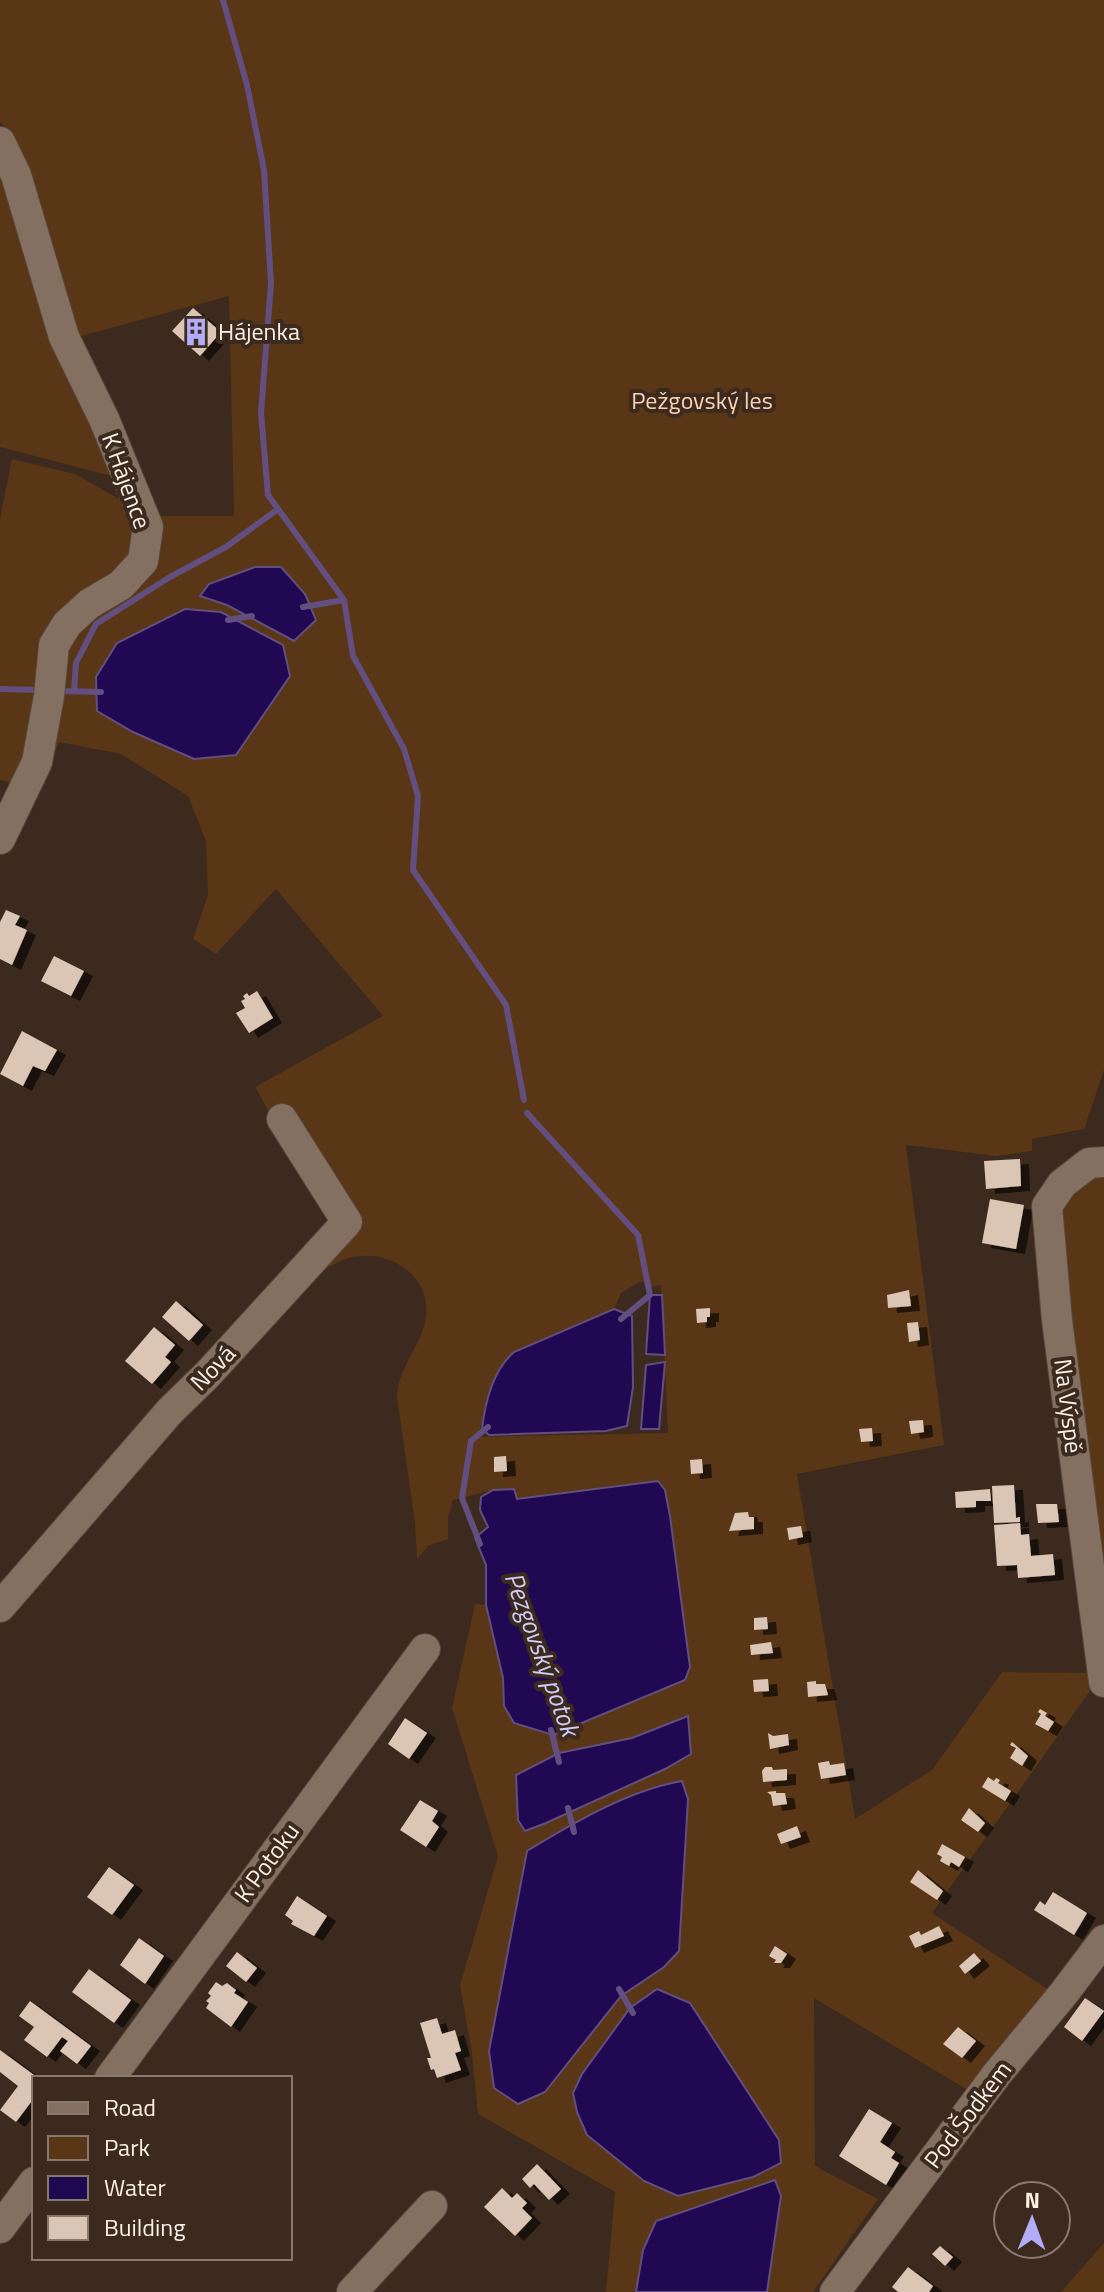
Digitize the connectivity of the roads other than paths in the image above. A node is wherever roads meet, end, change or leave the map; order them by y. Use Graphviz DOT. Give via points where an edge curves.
graph roads {
  1 [pos="0,142"];
  2 [pos="0,839"];
  3 [pos="282,1119"];
  4 [pos="1104,1162"];
  5 [pos="0,1607"];
  6 [pos="425,1649"];
  7 [pos="1104,1682"];
  8 [pos="1104,1940"];
  9 [pos="111,2076"];
  10 [pos="32,2185"];
  11 [pos="432,2206"];
  12 [pos="0,2228"];
  13 [pos="352,2292"];
  14 [pos="835,2292"];
  1 -- 2 [label="street, K Hájence" via="16,175 64,337 148,527 143,561 121,585 67,624 54,645 37,762"];
  3 -- 5 [label="street, Nová" via="347,1222 170,1411"];
  4 -- 7 [label="street, Na Výspě" via="1089,1163 1062,1184 1047,1206"];
  6 -- 9 [label="street, K Potoku"];
  8 -- 14 [label="street, Pod Šodkem"];
  10 -- 12 [label="street"];
  11 -- 13 [label="street"];
}
